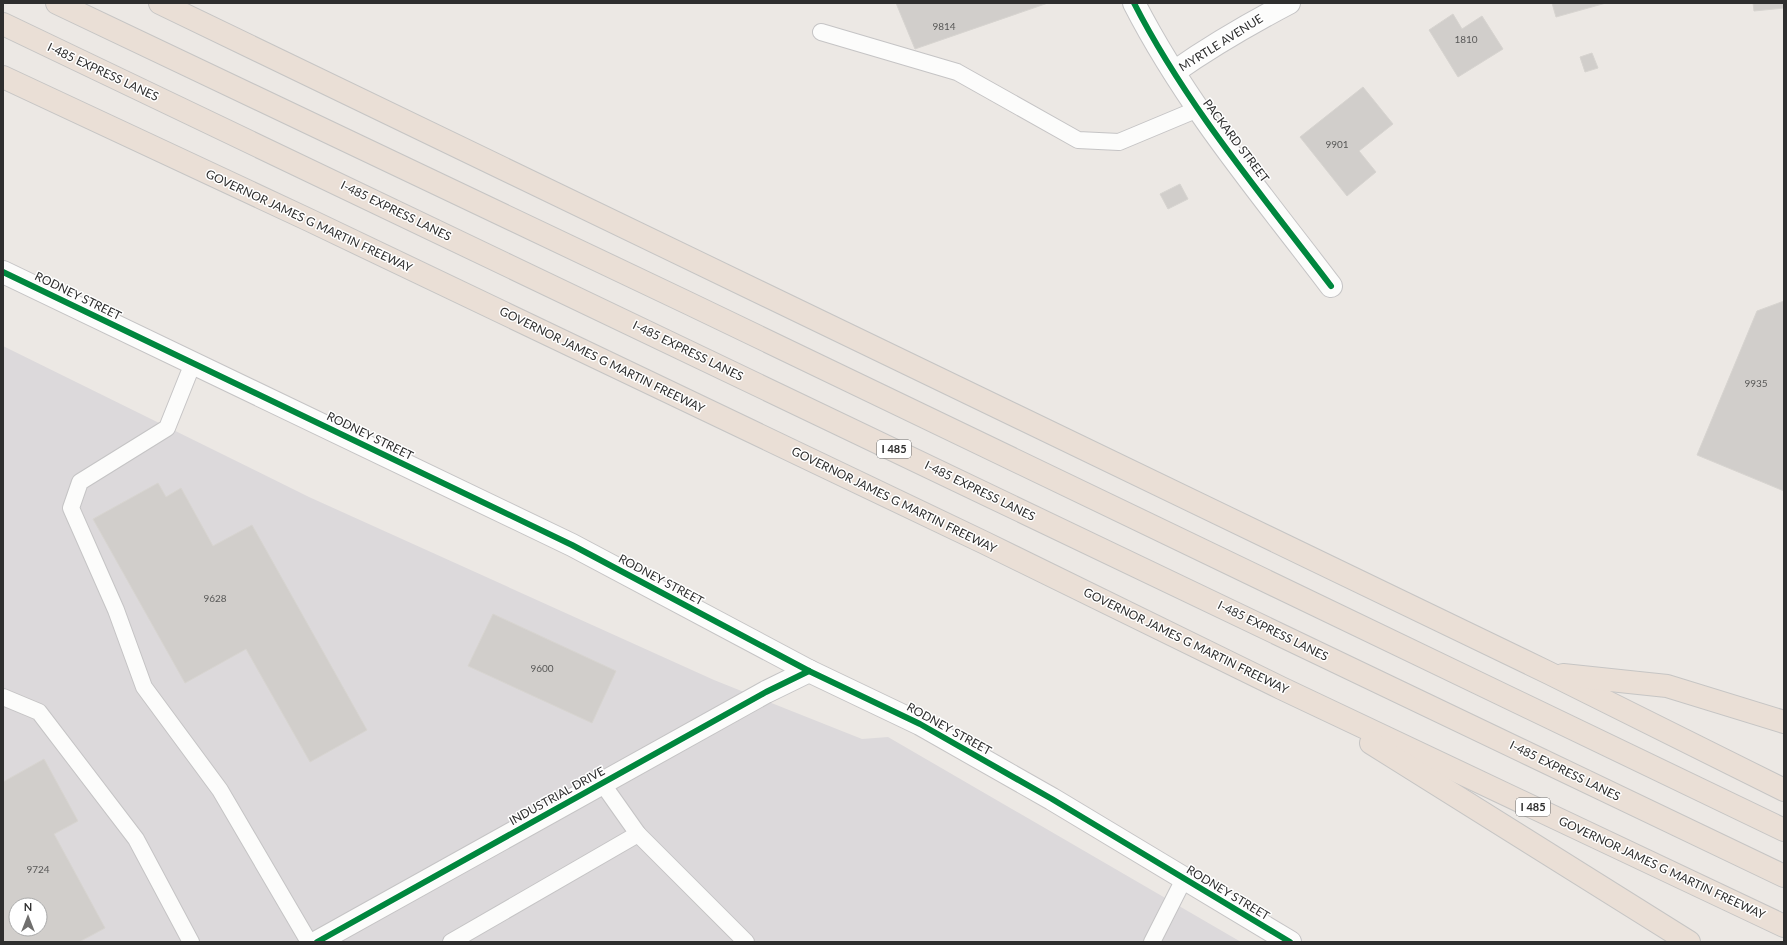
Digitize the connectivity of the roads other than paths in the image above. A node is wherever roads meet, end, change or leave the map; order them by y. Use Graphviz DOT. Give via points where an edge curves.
graph roads {
  1 [pos="57,3"];
  2 [pos="160,3"];
  3 [pos="1134,3"];
  4 [pos="1289,3"];
  5 [pos="3,24"];
  6 [pos="821,32"];
  7 [pos="1174,72"];
  8 [pos="3,77"];
  9 [pos="1198,110"];
  10 [pos="3,272"];
  11 [pos="1331,286"];
  12 [pos="193,363"];
  13 [pos="809,671"];
  14 [pos="1549,673"];
  15 [pos="1281,688"];
  16 [pos="3,697"];
  17 [pos="1784,722"];
  18 [pos="602,783"];
  19 [pos="1784,790"];
  20 [pos="1784,830"];
  21 [pos="638,834"];
  22 [pos="1784,876"];
  23 [pos="1184,879"];
  24 [pos="1784,926"];
  25 [pos="192,942"];
  26 [pos="309,942"];
  27 [pos="318,942"];
  28 [pos="451,942"];
  29 [pos="746,942"];
  30 [pos="1152,942"];
  31 [pos="1290,942"];
  32 [pos="1689,942"];
  1 -- 20 [label="highway"];
  2 -- 14 [label="highway"];
  3 -- 7 [label="street, PACKARD STREET"];
  4 -- 7 [label="street, MYRTLE AVENUE" via="1204,50"];
  5 -- 22 [label="highway, I-485 EXPRESS LANES / I 485"];
  6 -- 9 [label="lane" via="958,72 1078,140 1119,142"];
  7 -- 9 [label="street, PACKARD STREET"];
  8 -- 15 [label="highway, GOVERNOR JAMES G MARTIN FREEWAY / I 485" via="985,543"];
  9 -- 11 [label="street, PACKARD STREET"];
  10 -- 12 [label="street, RODNEY STREET"];
  12 -- 13 [label="street, RODNEY STREET" via="572,546"];
  12 -- 26 [label="lane" via="167,428 80,482 71,508 116,610 144,687 220,790"];
  13 -- 18 [label="street, INDUSTRIAL DRIVE"];
  13 -- 23 [label="street, RODNEY STREET" via="920,724 1052,799"];
  14 -- 17 [label="highway" via="1667,686"];
  14 -- 19 [label="highway"];
  15 -- 24 [label="highway, GOVERNOR JAMES G MARTIN FREEWAY / I 485"];
  15 -- 32 [label="highway"];
  16 -- 25 [label="lane" via="40,712 136,839"];
  18 -- 21 [label="lane"];
  18 -- 27 [label="street, INDUSTRIAL DRIVE"];
  21 -- 28 [label="lane"];
  21 -- 29 [label="lane"];
  23 -- 30 [label="lane"];
  23 -- 31 [label="street, RODNEY STREET"];
}
